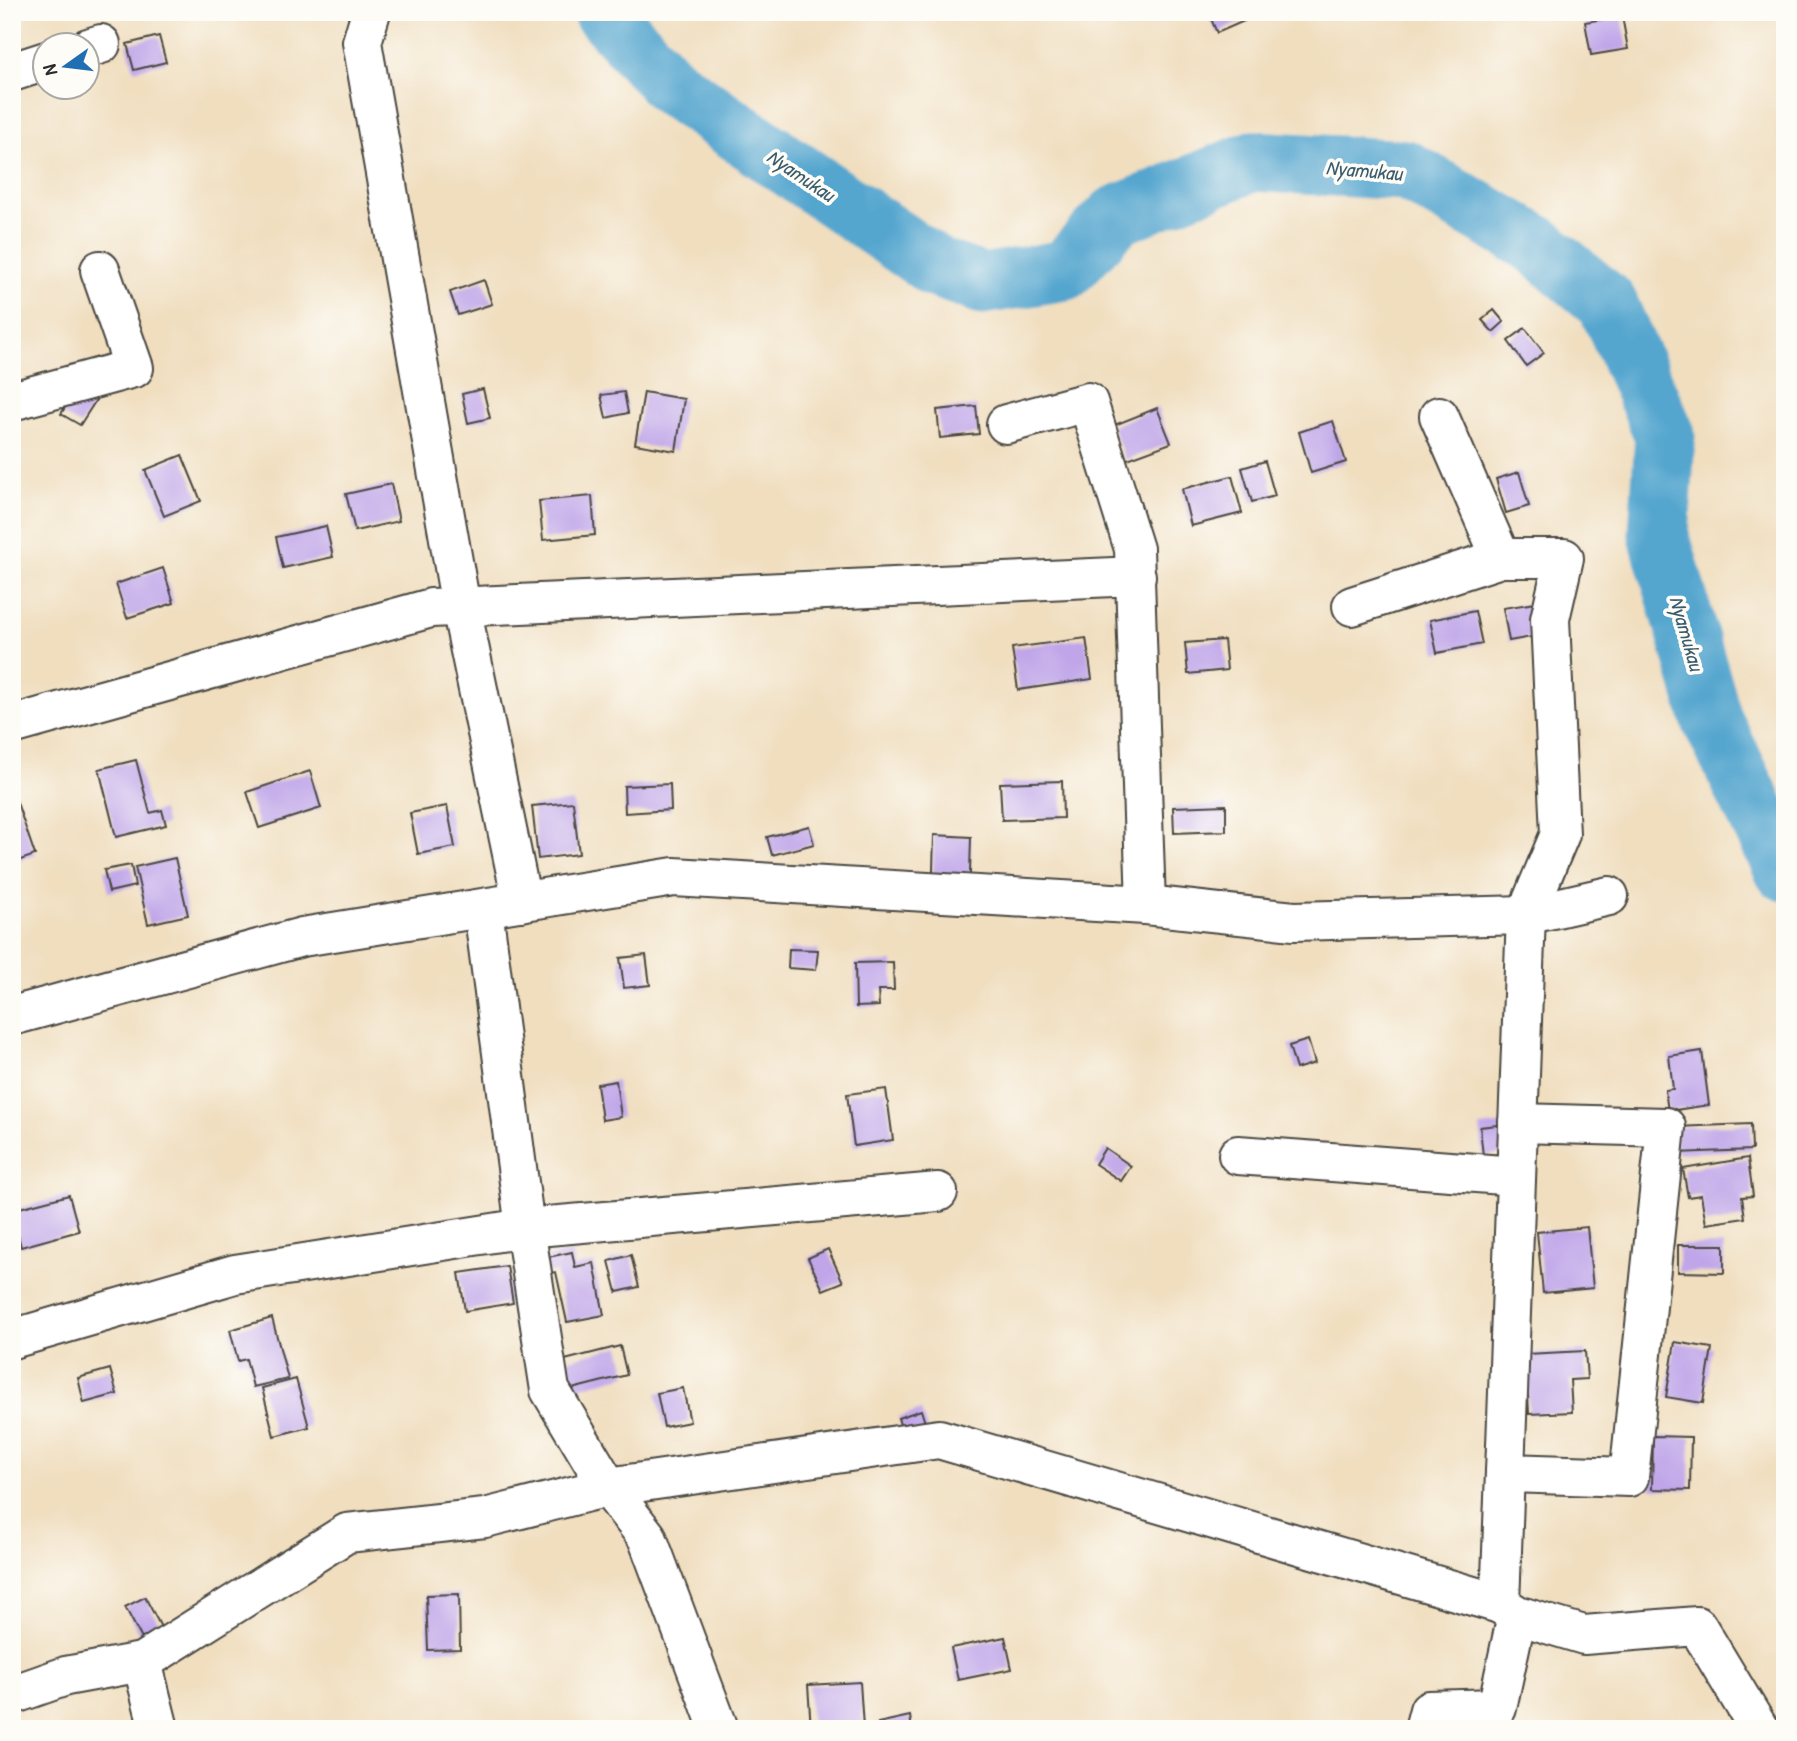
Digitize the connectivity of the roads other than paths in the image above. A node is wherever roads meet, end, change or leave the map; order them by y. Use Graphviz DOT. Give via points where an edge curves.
graph roads {
  1 [pos="371,12"];
  2 [pos="32,66"];
  3 [pos="12,72"];
  4 [pos="100,270"];
  5 [pos="12,401"];
  6 [pos="1438,416"];
  7 [pos="1006,424"];
  8 [pos="1501,558"];
  9 [pos="1136,576"];
  10 [pos="1352,606"];
  11 [pos="461,607"];
  12 [pos="12,725"];
  13 [pos="1609,895"];
  14 [pos="522,902"];
  15 [pos="1146,905"];
  16 [pos="483,909"];
  17 [pos="1527,915"];
  18 [pos="12,1016"];
  19 [pos="1518,1122"];
  20 [pos="1238,1155"];
  21 [pos="1516,1176"];
  22 [pos="938,1192"];
  23 [pos="525,1228"];
  24 [pos="12,1339"];
  25 [pos="1505,1473"];
  26 [pos="608,1487"];
  27 [pos="1509,1609"];
  28 [pos="142,1662"];
  29 [pos="12,1695"];
  30 [pos="159,1729"];
  31 [pos="719,1729"];
  32 [pos="1424,1729"];
  33 [pos="1759,1729"];
  1 -- 11 [label="street" via="362,41"];
  2 -- 3 [label="street"];
  4 -- 5 [label="street" via="134,369"];
  6 -- 8 [label="street"];
  7 -- 9 [label="street" via="1088,402 1134,549"];
  8 -- 10 [label="street"];
  8 -- 17 [label="street" via="1564,558 1550,619 1560,834"];
  9 -- 11 [label="street"];
  9 -- 15 [label="street"];
  11 -- 12 [label="street" via="431,608"];
  11 -- 14 [label="street"];
  13 -- 17 [label="street"];
  14 -- 15 [label="street" via="674,877"];
  14 -- 16 [label="street"];
  15 -- 17 [label="street" via="1294,921"];
  16 -- 18 [label="street" via="302,937"];
  16 -- 23 [label="street"];
  17 -- 19 [label="street"];
  19 -- 21 [label="street"];
  19 -- 25 [label="street" via="1666,1127 1629,1477"];
  20 -- 21 [label="street"];
  21 -- 25 [label="street"];
  22 -- 23 [label="street"];
  23 -- 24 [label="street" via="235,1274"];
  23 -- 26 [label="street" via="550,1390"];
  25 -- 27 [label="street"];
  26 -- 27 [label="street" via="940,1439"];
  26 -- 28 [label="street" via="485,1518 347,1534"];
  26 -- 31 [label="street" via="647,1537"];
  27 -- 32 [label="street" via="1497,1707 1429,1710"];
  27 -- 33 [label="street" via="1584,1635 1697,1626"];
  28 -- 29 [label="street" via="66,1676"];
  28 -- 30 [label="street"];
}
